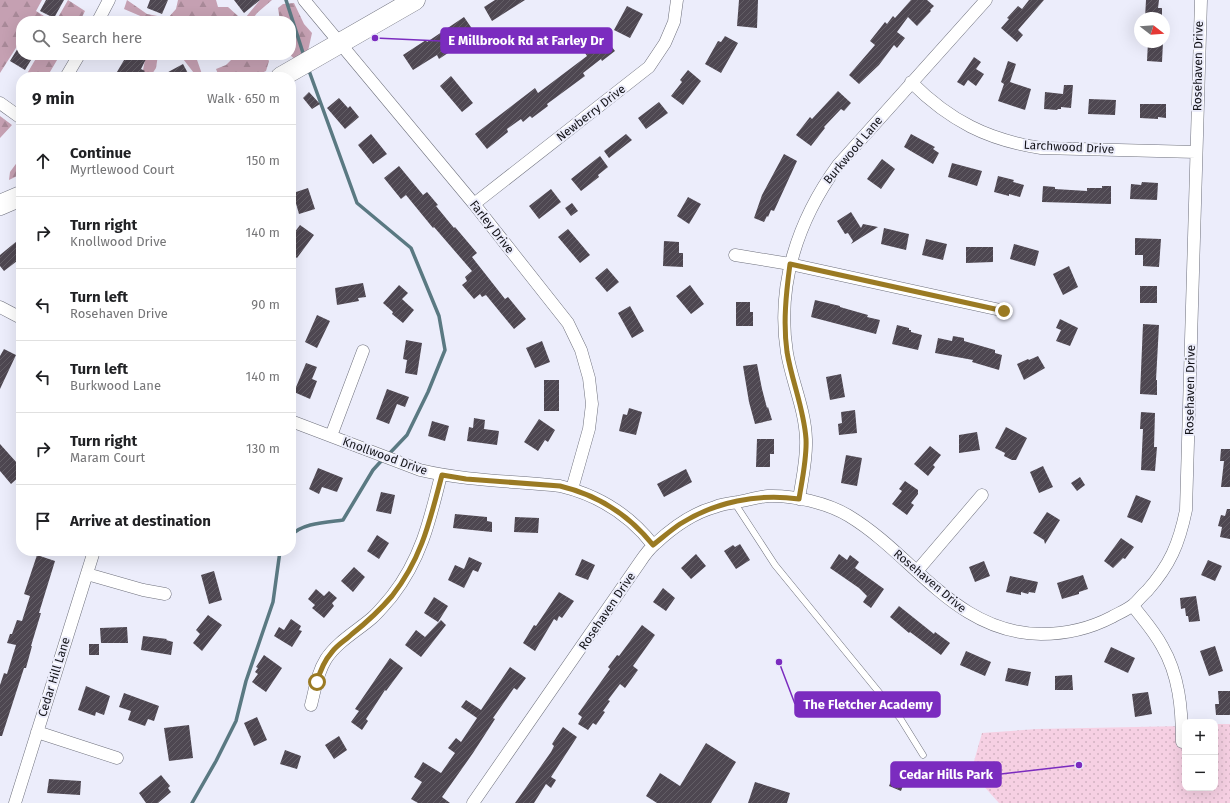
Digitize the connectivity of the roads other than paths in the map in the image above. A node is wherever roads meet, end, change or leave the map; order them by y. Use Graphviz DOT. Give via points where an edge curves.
graph roads {
  1 [pos="109,0"];
  2 [pos="304,0"];
  3 [pos="415,0"];
  4 [pos="677,0"];
  5 [pos="986,0"];
  6 [pos="1200,0"];
  7 [pos="101,16"];
  8 [pos="340,44"];
  9 [pos="76,60"];
  10 [pos="69,72"];
  11 [pos="290,72"];
  12 [pos="912,82"];
  13 [pos="0,103"];
  14 [pos="16,114"];
  15 [pos="1196,152"];
  16 [pos="16,198"];
  17 [pos="474,204"];
  18 [pos="0,205"];
  19 [pos="735,255"];
  20 [pos="790,264"];
  21 [pos="0,307"];
  22 [pos="1004,311"];
  23 [pos="16,315"];
  24 [pos="363,351"];
  25 [pos="296,423"];
  26 [pos="331,436"];
  27 [pos="442,475"];
  28 [pos="572,489"];
  29 [pos="982,495"];
  30 [pos="799,499"];
  31 [pos="734,502"];
  32 [pos="653,545"];
  33 [pos="92,556"];
  34 [pos="917,572"];
  35 [pos="87,574"];
  36 [pos="165,594"];
  37 [pos="1132,606"];
  38 [pos="312,705"];
  39 [pos="37,732"];
  40 [pos="1182,742"];
  41 [pos="923,755"];
  42 [pos="117,758"];
  43 [pos="16,803"];
  44 [pos="473,803"];
  1 -- 7 [label="street"];
  2 -- 8 [label="street, Farley Drive"];
  3 -- 8 [label="main road"];
  4 -- 17 [label="street, Newberry Drive" via="674,22 665,43 649,67"];
  5 -- 12 [label="street, Burkwood Lane"];
  6 -- 15 [label="street, Rosehaven Drive"];
  8 -- 11 [label="main road"];
  8 -- 17 [label="street, Farley Drive"];
  9 -- 10 [label="street"];
  12 -- 15 [label="street, Larchwood Drive" via="952,116 986,134 1022,145 1041,148"];
  12 -- 20 [label="street, Burkwood Lane" via="861,138 824,184 801,228"];
  13 -- 14 [label="street"];
  15 -- 37 [label="street, Rosehaven Drive" via="1186,510 1176,548 1166,566"];
  16 -- 18 [label="main road"];
  17 -- 28 [label="street, Farley Drive" via="568,323 581,350 589,378 592,404 589,429"];
  19 -- 20 [label="street"];
  20 -- 22 [label="street"];
  20 -- 30 [label="street, Burkwood Lane" via="786,335 806,439"];
  21 -- 23 [label="street"];
  24 -- 26 [label="street"];
  25 -- 26 [label="street, Knollwood Drive"];
  26 -- 27 [label="street, Knollwood Drive" via="420,470"];
  27 -- 28 [label="street, Knollwood Drive"];
  27 -- 38 [label="street" via="422,544 403,580 373,617 326,659"];
  28 -- 32 [label="street, Knollwood Drive" via="621,513"];
  29 -- 34 [label="street"];
  30 -- 31 [label="street, Rosehaven Drive" via="767,496"];
  30 -- 34 [label="street, Rosehaven Drive" via="848,515"];
  31 -- 32 [label="street, Rosehaven Drive" via="713,507 679,524"];
  31 -- 41 [label="lane" via="776,565 900,718"];
  32 -- 44 [label="street, Rosehaven Drive"];
  33 -- 35 [label="street, Cedar Hill Lane"];
  34 -- 37 [label="street, Rosehaven Drive" via="972,616 999,627 1031,634 1070,632 1094,626"];
  35 -- 36 [label="street"];
  35 -- 39 [label="street, Cedar Hill Lane"];
  37 -- 40 [label="street" via="1162,646 1177,683"];
  39 -- 42 [label="street"];
  39 -- 43 [label="street, Cedar Hill Lane"];
}
